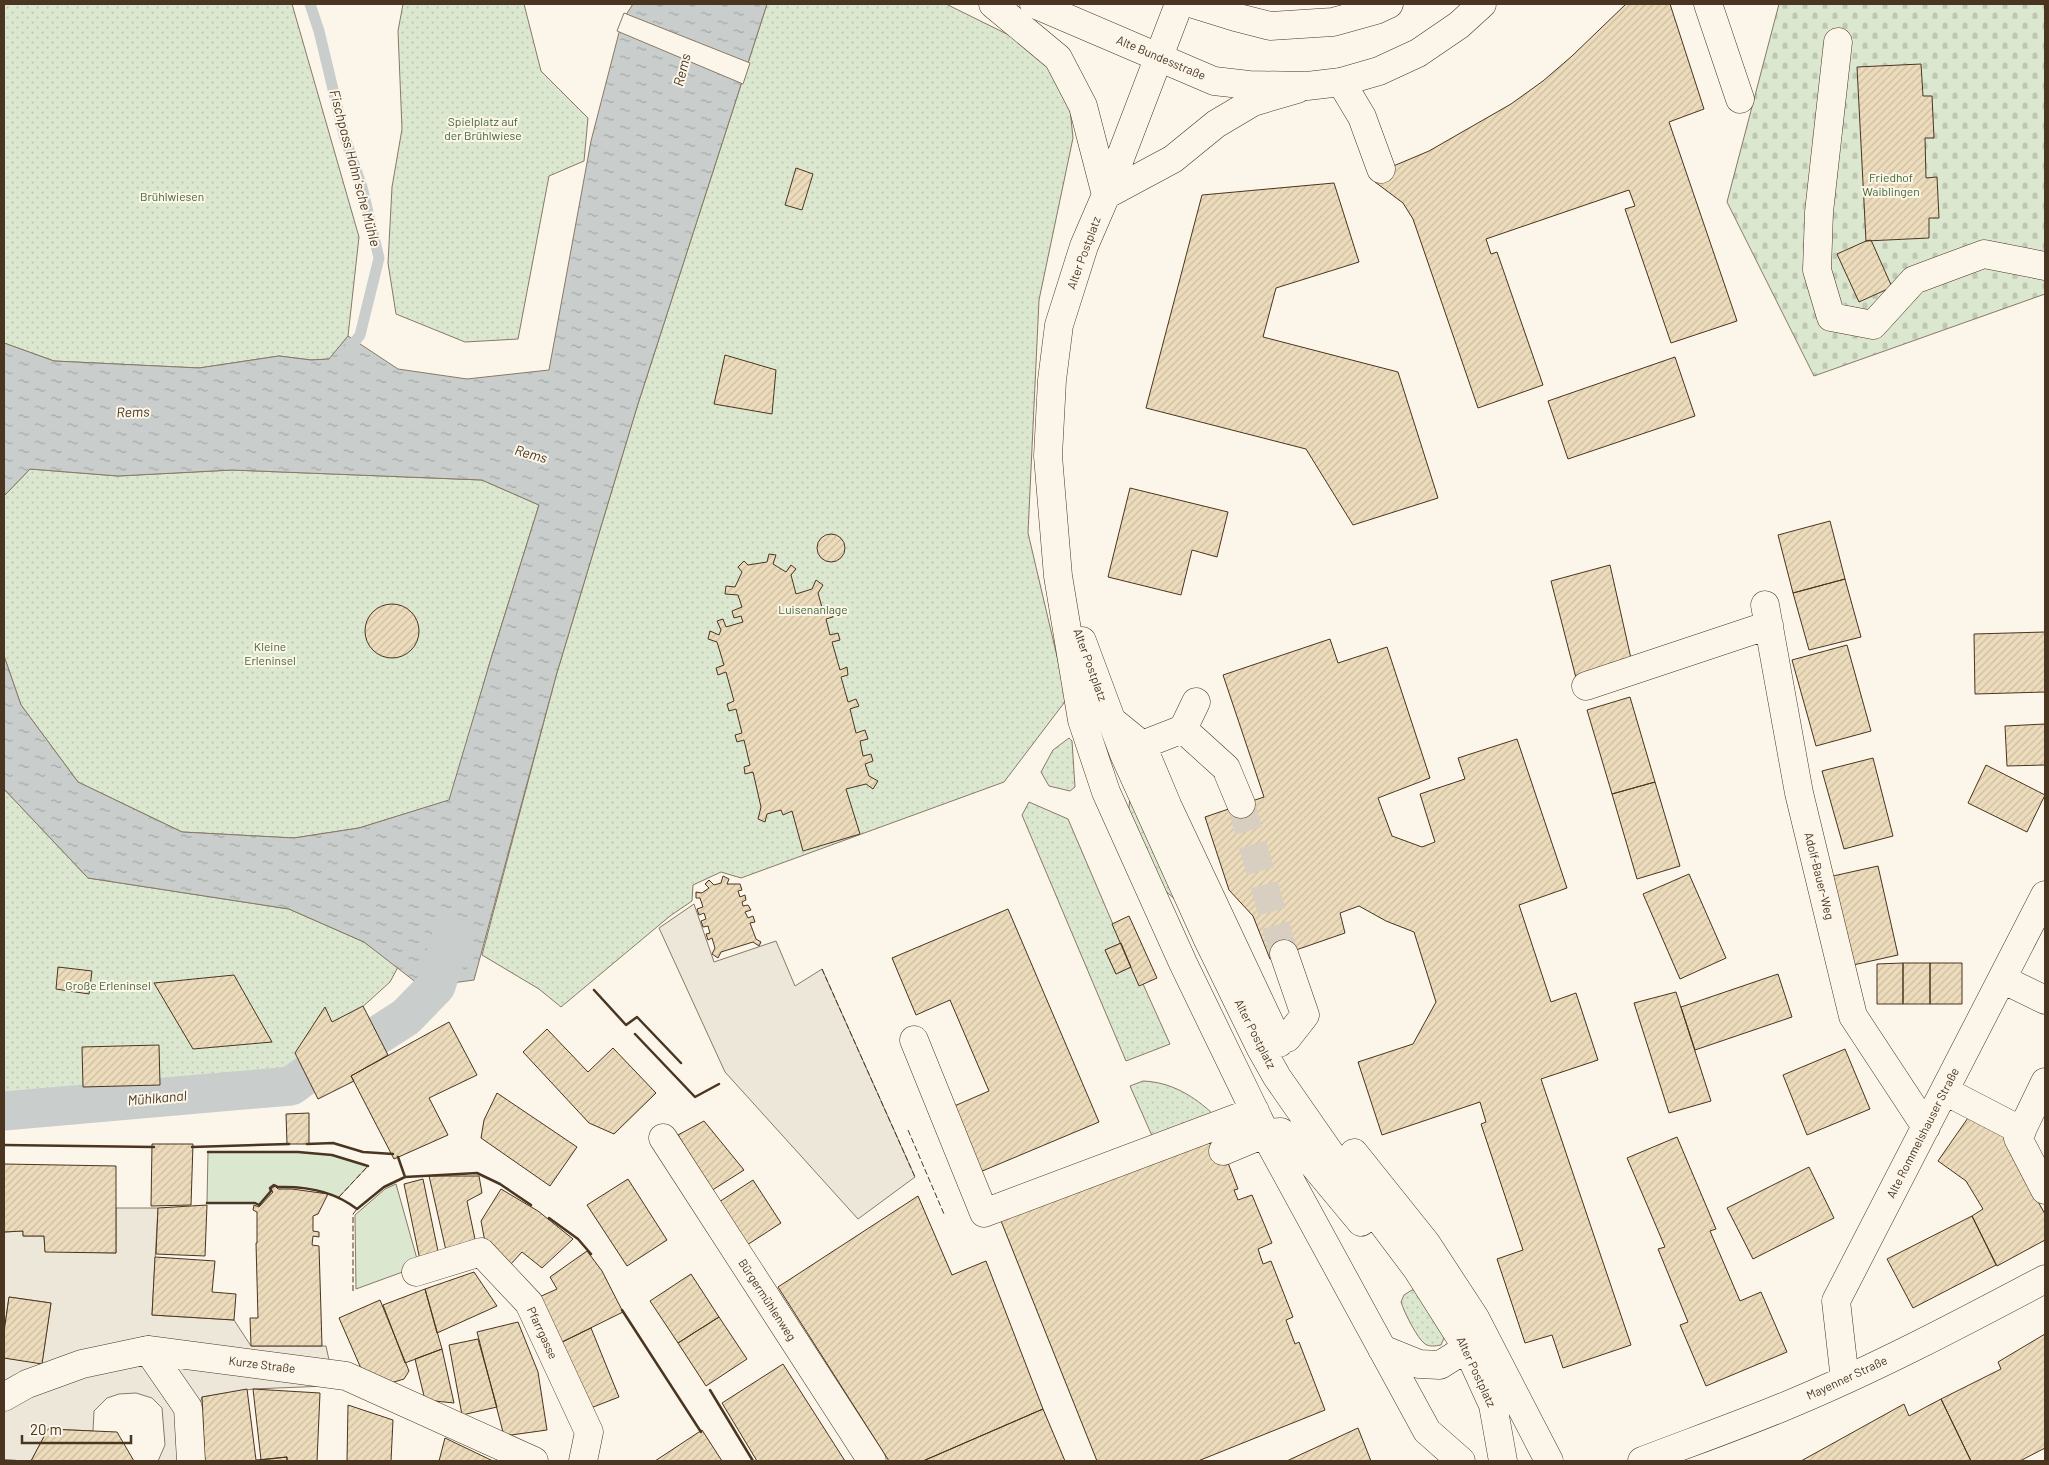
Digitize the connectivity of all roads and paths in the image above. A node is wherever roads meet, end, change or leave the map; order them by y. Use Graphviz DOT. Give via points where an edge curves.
graph roads {
  1 [pos="994,4"];
  2 [pos="1034,4"];
  3 [pos="1179,4"];
  4 [pos="1193,4"];
  5 [pos="1482,4"];
  6 [pos="1708,4"];
  7 [pos="1372,6"];
  8 [pos="1838,42"];
  9 [pos="1158,57"];
  10 [pos="1342,82"];
  11 [pos="1307,86"];
  12 [pos="1740,99"];
  13 [pos="1382,169"];
  14 [pos="1106,195"];
  15 [pos="2045,266"];
  16 [pos="1058,576"];
  17 [pos="1586,686"];
  18 [pos="1196,702"];
  19 [pos="1183,729"];
  20 [pos="1133,750"];
  21 [pos="1106,792"];
  22 [pos="1241,804"];
  23 [pos="2045,895"];
  24 [pos="1284,954"];
  25 [pos="2002,979"];
  26 [pos="2045,1000"];
  27 [pos="1218,1035"];
  28 [pos="914,1040"];
  29 [pos="1269,1044"];
  30 [pos="2045,1082"];
  31 [pos="1945,1090"];
  32 [pos="1926,1127"];
  33 [pos="1265,1130"];
  34 [pos="2022,1130"];
  35 [pos="663,1138"];
  36 [pos="1226,1158"];
  37 [pos="2045,1190"];
  38 [pos="1396,1243"];
  39 [pos="416,1272"];
  40 [pos="2045,1279"];
  41 [pos="1467,1348"];
  42 [pos="1382,1349"];
  43 [pos="148,1350"];
  44 [pos="1845,1380"];
  45 [pos="4,1397"];
  46 [pos="518,1458"];
  47 [pos="191,1461"];
  48 [pos="583,1461"];
  49 [pos="872,1461"];
  50 [pos="1461,1461"];
  51 [pos="1503,1461"];
  52 [pos="1548,1461"];
  53 [pos="1642,1461"];
  1 -- 14 [label="street" via="1058,58 1084,106"];
  2 -- 9 [label="street, Alte Bundesstraße"];
  3 -- 9 [label="street, Alter Postplatz"];
  4 -- 7 [label="street" via="1270,26 1333,22"];
  5 -- 10 [label="street, Alte Bundesstraße" via="1459,25 1418,53 1379,71"];
  6 -- 12 [label="street"];
  8 -- 15 [label="street" via="1819,212 1817,270 1831,317 1873,325 1914,280 1984,254"];
  9 -- 11 [label="street, Alte Bundesstraße" via="1214,81"];
  9 -- 14 [label="street, Alter Postplatz"];
  10 -- 11 [label="street, Alte Bundesstraße"];
  10 -- 13 [label="street" via="1362,118"];
  11 -- 14 [label="street" via="1253,102 1216,124 1173,159"];
  14 -- 16 [label="street, Alter Postplatz" via="1084,246 1056,344 1048,456"];
  16 -- 20 [label="street, Alter Postplatz" via="1109,718"];
  16 -- 21 [label="street, Alter Postplatz" via="1082,720"];
  17 -- 32 [label="street, Adolf-Bauer-Weg" via="1767,615 1799,793 1853,1016"];
  18 -- 19 [label="street"];
  19 -- 20 [label="street"];
  19 -- 22 [label="street" via="1226,768"];
  20 -- 21 [label="street"];
  20 -- 29 [label="street, Alter Postplatz" via="1204,931"];
  21 -- 27 [label="street, Alter Postplatz"];
  23 -- 25 [label="street, Alte Rommelshauser Straße"];
  24 -- 29 [label="street" via="1305,1014 1287,1038"];
  25 -- 26 [label="street"];
  25 -- 31 [label="street, Alte Rommelshauser Straße"];
  27 -- 29 [label="street"];
  27 -- 33 [label="street, Alter Postplatz"];
  28 -- 33 [label="street" via="984,1213 1145,1153"];
  29 -- 38 [label="street, Alter Postplatz" via="1282,1085"];
  29 -- 52 [label="street" via="1432,1251 1475,1318"];
  30 -- 34 [label="street"];
  31 -- 32 [label="street, Alte Rommelshauser Straße"];
  31 -- 34 [label="street"];
  32 -- 44 [label="street, Alte Rommelshauser Straße" via="1836,1300"];
  33 -- 36 [label="street"];
  33 -- 38 [label="street" via="1281,1132 1292,1139 1372,1235"];
  33 -- 42 [label="street, Alter Postplatz"];
  34 -- 37 [label="street" via="2018,1138"];
  35 -- 49 [label="street, Bürgermühlenweg"];
  38 -- 41 [label="street, Alter Postplatz"];
  39 -- 48 [label="street, Pfarrgasse" via="481,1252 508,1280 529,1304 589,1432"];
  40 -- 44 [label="street, Mayenner Straße"];
  41 -- 42 [label="street" via="1440,1365 1419,1364"];
  41 -- 51 [label="street, Alter Postplatz" via="1493,1405"];
  42 -- 50 [label="street, Alter Postplatz" via="1427,1431"];
  43 -- 45 [label="street, Kurze Straße" via="82,1364 27,1384"];
  43 -- 46 [label="street, Kurze Straße" via="346,1376"];
  43 -- 47 [label="street" via="188,1408"];
  44 -- 53 [label="street, Mayenner Straße"];
}
